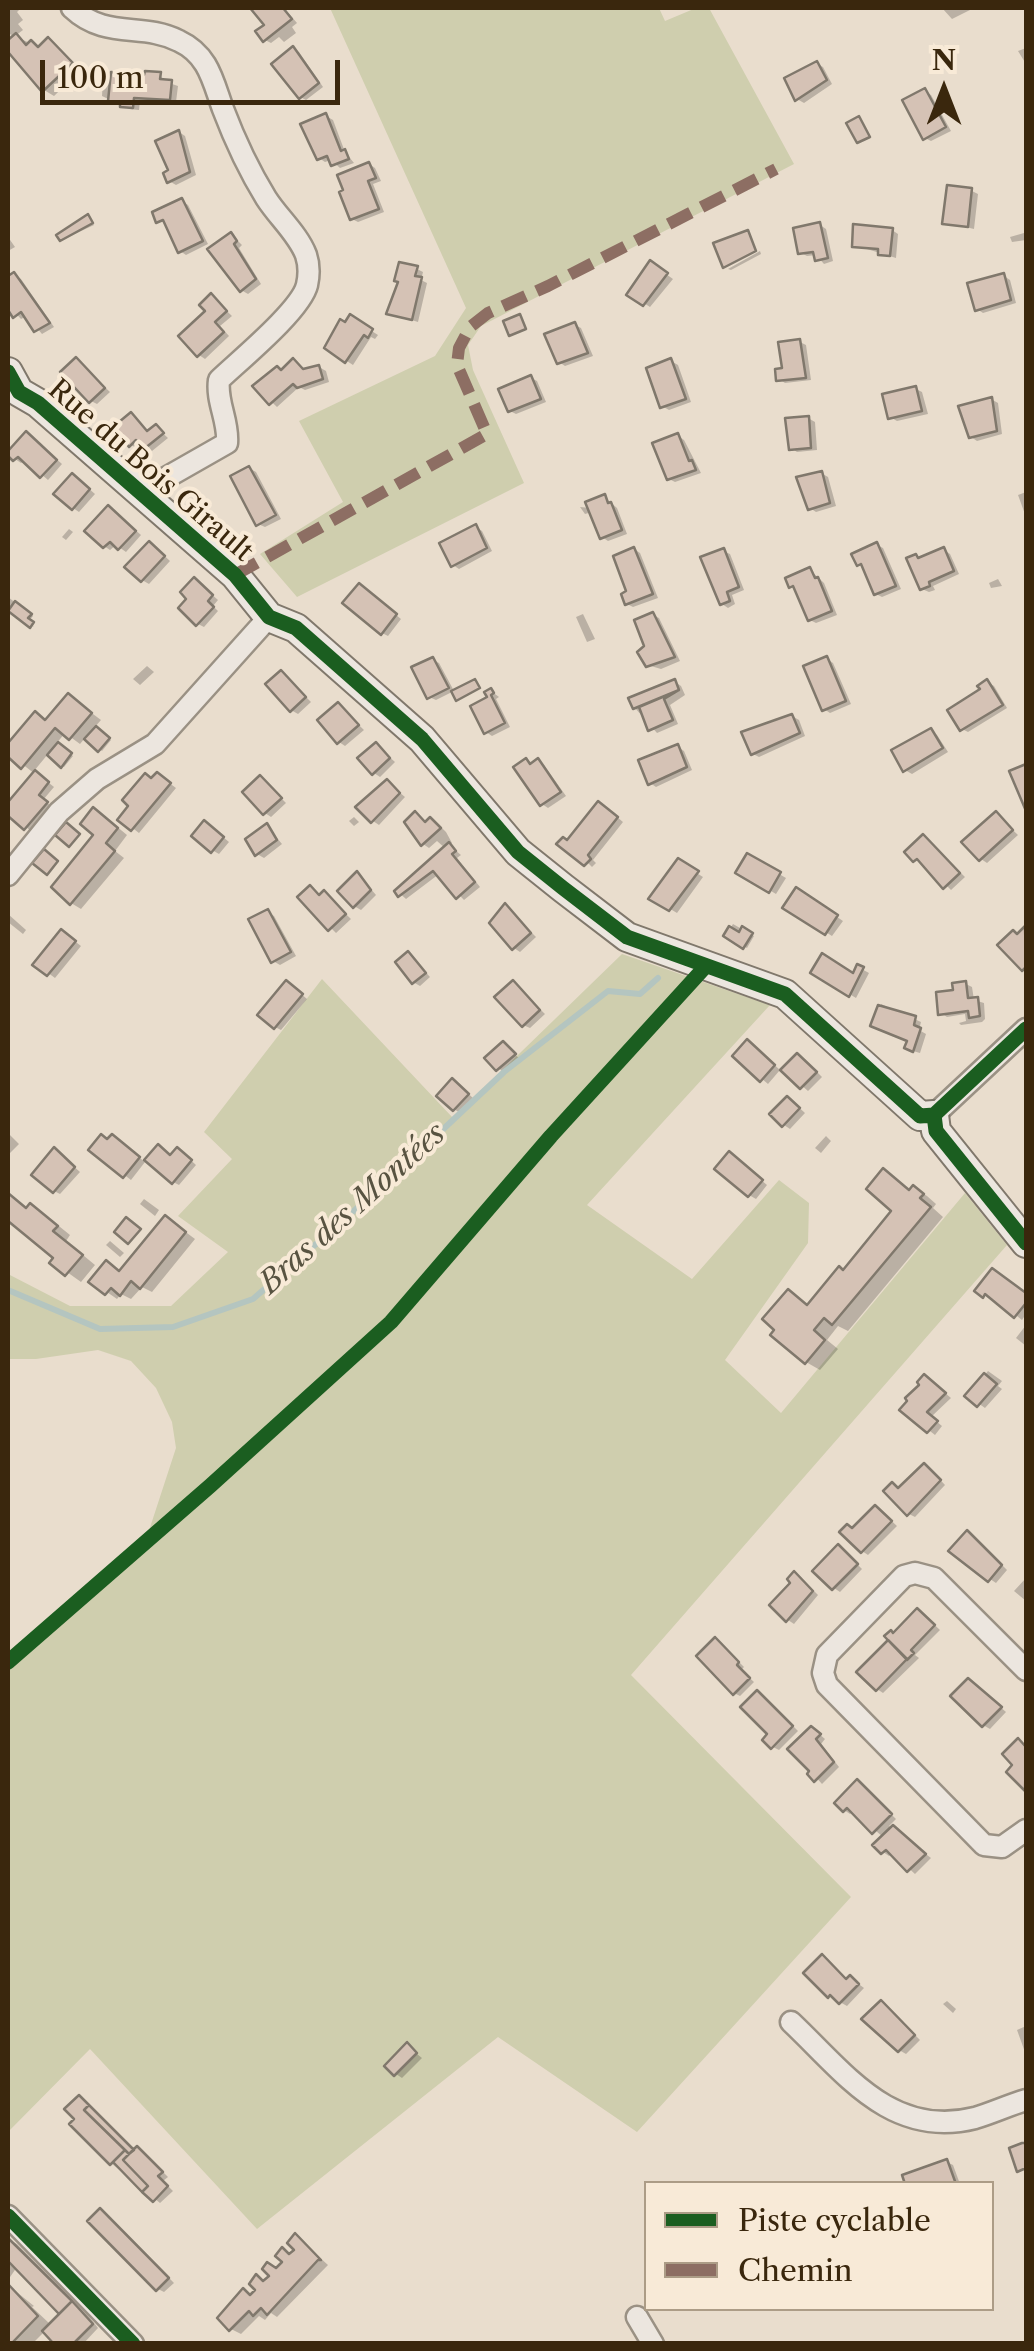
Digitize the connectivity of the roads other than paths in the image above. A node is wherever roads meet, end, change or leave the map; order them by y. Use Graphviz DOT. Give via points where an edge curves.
graph roads {
  1 [pos="72,8"];
  2 [pos="12,390"];
  3 [pos="141,492"];
  4 [pos="269,617"];
  5 [pos="8,875"];
  6 [pos="1026,1029"];
  7 [pos="934,1114"];
  8 [pos="1026,1243"];
  9 [pos="1026,1670"];
  10 [pos="1026,1830"];
  11 [pos="792,2022"];
  12 [pos="1026,2100"];
  13 [pos="8,2216"];
  14 [pos="637,2317"];
  15 [pos="133,2344"];
  16 [pos="653,2344"];
  1 -- 3 [label="street" via="101,28 156,34 198,55 212,72 266,198 306,254 306,288 296,305 219,380 227,444"];
  2 -- 3 [label="street, Rue du Bois Girault" via="38,403"];
  3 -- 4 [label="street, Rue du Bois Girault" via="234,575"];
  4 -- 5 [label="street" via="155,744 96,779"];
  4 -- 7 [label="street, Rue du Bois Girault" via="296,628 364,686 422,740 518,852 627,937 785,994 920,1116"];
  6 -- 7 [label="street"];
  7 -- 8 [label="street" via="936,1131"];
  9 -- 10 [label="street" via="934,1578 914,1574 904,1576 828,1655 824,1673 827,1685 984,1845 1002,1846"];
  11 -- 12 [label="street" via="877,2103 912,2118 972,2118"];
  13 -- 15 [label="street"];
  14 -- 16 [label="street"];
}
